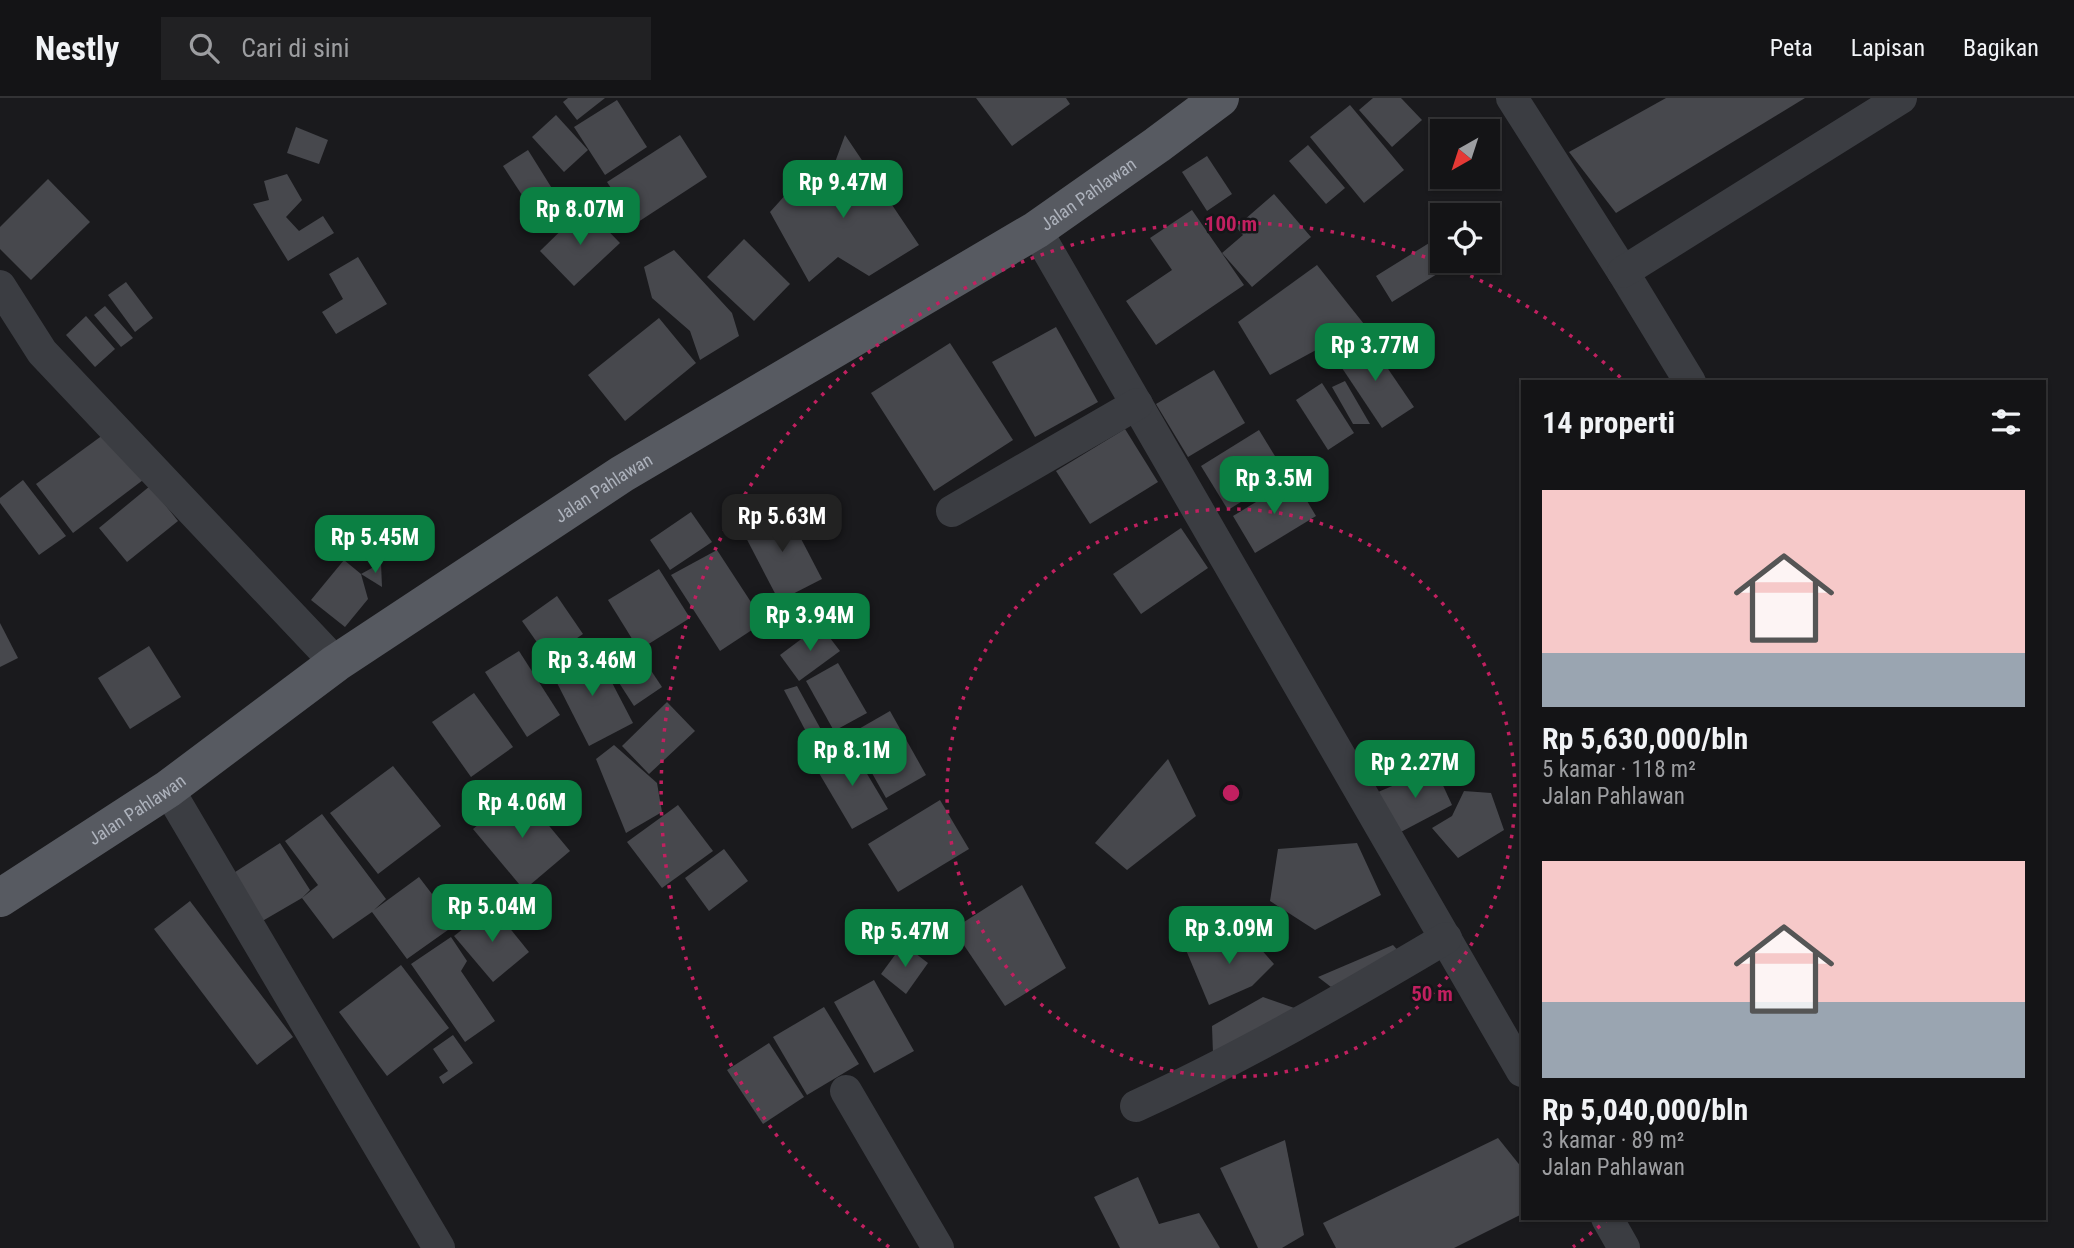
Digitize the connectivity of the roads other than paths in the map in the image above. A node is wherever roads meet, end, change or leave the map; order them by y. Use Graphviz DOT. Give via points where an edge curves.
graph roads {
  1 [pos="1220,98"];
  2 [pos="1512,98"];
  3 [pos="1901,98"];
  4 [pos="1036,230"];
  5 [pos="1623,272"];
  6 [pos="0,286"];
  7 [pos="1689,380"];
  8 [pos="1137,404"];
  9 [pos="952,511"];
  10 [pos="336,663"];
  11 [pos="168,789"];
  12 [pos="0,898"];
  13 [pos="1446,938"];
  14 [pos="1521,1069"];
  15 [pos="846,1091"];
  16 [pos="1136,1106"];
  17 [pos="439,1248"];
  18 [pos="938,1248"];
  1 -- 4 [label="main road, Jalan Pahlawan"];
  2 -- 5 [label="street"];
  3 -- 5 [label="street"];
  4 -- 8 [label="street"];
  4 -- 10 [label="main road, Jalan Pahlawan" via="622,474"];
  5 -- 7 [label="street"];
  6 -- 10 [label="street" via="42,352"];
  8 -- 9 [label="street"];
  8 -- 13 [label="street"];
  10 -- 11 [label="main road, Jalan Pahlawan"];
  11 -- 12 [label="main road, Jalan Pahlawan"];
  11 -- 17 [label="street"];
  13 -- 14 [label="street"];
  13 -- 16 [label="street" via="1191,1081"];
  15 -- 18 [label="street"];
}
